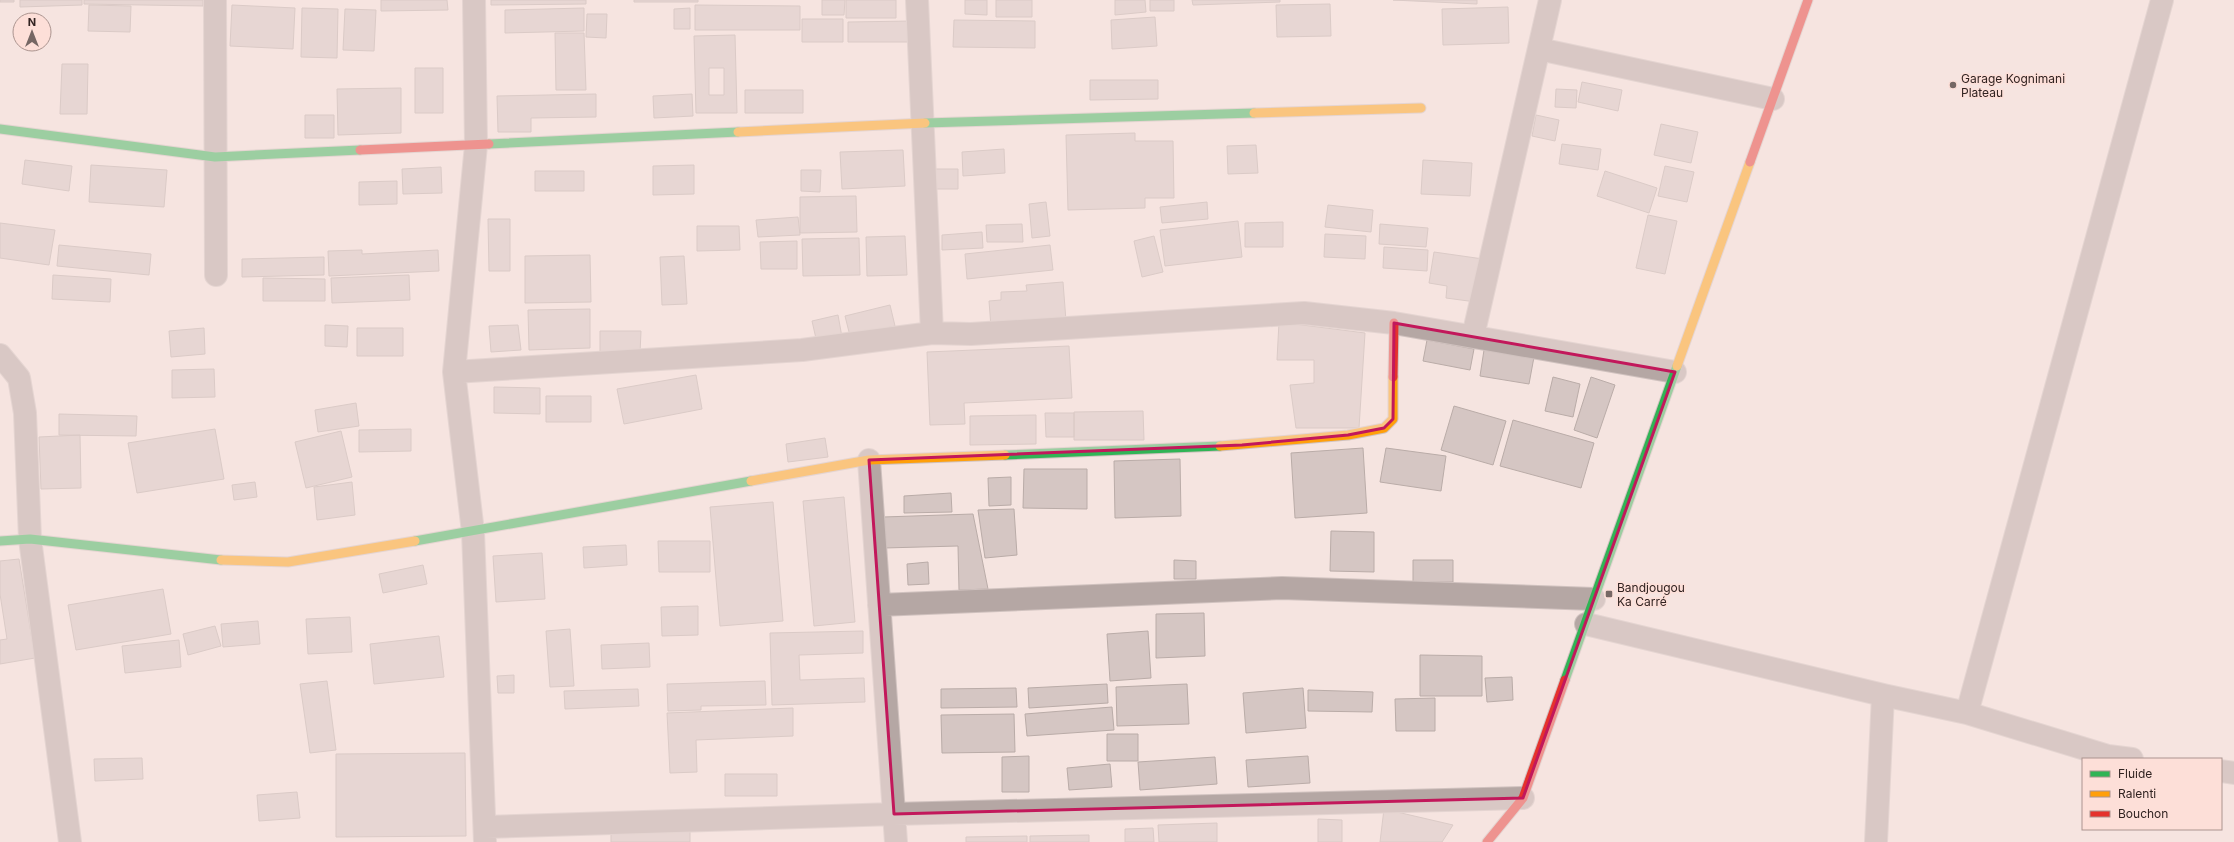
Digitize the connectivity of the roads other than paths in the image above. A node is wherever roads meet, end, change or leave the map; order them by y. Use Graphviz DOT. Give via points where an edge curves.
graph roads {
  1 [pos="215,0"];
  2 [pos="474,0"];
  3 [pos="918,0"];
  4 [pos="1550,0"];
  5 [pos="1808,0"];
  6 [pos="2162,0"];
  7 [pos="1539,49"];
  8 [pos="1773,99"];
  9 [pos="1421,108"];
  10 [pos="924,123"];
  11 [pos="0,129"];
  12 [pos="476,145"];
  13 [pos="215,157"];
  14 [pos="216,274"];
  15 [pos="1394,323"];
  16 [pos="932,334"];
  17 [pos="1473,336"];
  18 [pos="0,355"];
  19 [pos="454,372"];
  20 [pos="1675,372"];
  21 [pos="869,460"];
  22 [pos="473,532"];
  23 [pos="30,539"];
  24 [pos="0,541"];
  25 [pos="1594,599"];
  26 [pos="879,604"];
  27 [pos="1586,624"];
  28 [pos="1883,695"];
  29 [pos="1968,713"];
  30 [pos="2124,758"];
  31 [pos="2222,771"];
  32 [pos="2234,772"];
  33 [pos="1523,798"];
  34 [pos="894,814"];
  35 [pos="485,835"];
  36 [pos="70,842"];
  37 [pos="896,842"];
  38 [pos="1488,842"];
  39 [pos="1876,842"];
  1 -- 13 [label="street"];
  2 -- 12 [label="street"];
  3 -- 10 [label="street"];
  4 -- 7 [label="street"];
  5 -- 8 [label="street"];
  6 -- 29 [label="street"];
  7 -- 8 [label="street"];
  7 -- 17 [label="street"];
  8 -- 20 [label="street"];
  9 -- 10 [label="street"];
  10 -- 12 [label="street"];
  10 -- 16 [label="street"];
  11 -- 13 [label="street"];
  12 -- 13 [label="street"];
  12 -- 19 [label="street"];
  13 -- 14 [label="street"];
  15 -- 16 [label="street" via="1304,313 971,334"];
  15 -- 17 [label="street"];
  15 -- 21 [label="street" via="1393,419 1384,428 1348,435 1242,445"];
  16 -- 19 [label="street" via="802,350"];
  17 -- 20 [label="street"];
  18 -- 23 [label="street" via="19,378 24,406"];
  19 -- 22 [label="street"];
  20 -- 25 [label="street"];
  21 -- 22 [label="street"];
  21 -- 26 [label="street"];
  22 -- 23 [label="street" via="288,562 220,560"];
  22 -- 35 [label="street"];
  23 -- 24 [label="street"];
  23 -- 36 [label="street"];
  25 -- 26 [label="street" via="1282,588"];
  25 -- 27 [label="street"];
  26 -- 34 [label="street"];
  27 -- 28 [label="street"];
  27 -- 33 [label="street"];
  28 -- 29 [label="street"];
  28 -- 39 [label="street"];
  29 -- 30 [label="street" via="2108,756"];
  31 -- 32 [label="street"];
  33 -- 34 [label="street"];
  33 -- 38 [label="street"];
  34 -- 35 [label="street"];
  34 -- 37 [label="street"];
}
